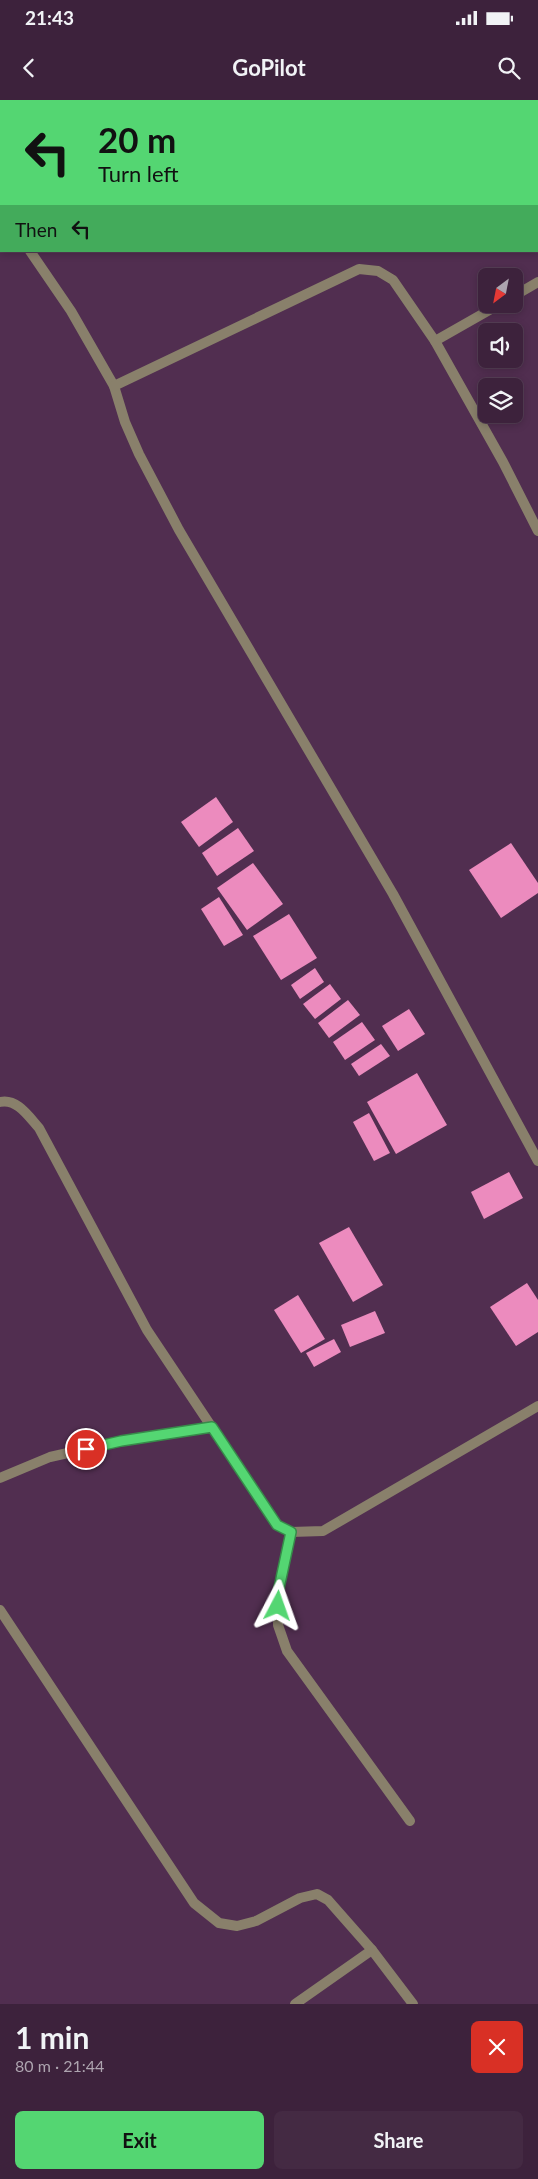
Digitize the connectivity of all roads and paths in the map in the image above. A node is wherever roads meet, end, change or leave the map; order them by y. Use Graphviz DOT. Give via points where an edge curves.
graph roads {
  1 [pos="31,252"];
  2 [pos="538,282"];
  3 [pos="523,291"];
  4 [pos="484,313"];
  5 [pos="435,341"];
  6 [pos="114,386"];
  7 [pos="538,531"];
  8 [pos="0,1102"];
  9 [pos="538,1161"];
  10 [pos="538,1406"];
  11 [pos="212,1427"];
  12 [pos="0,1478"];
  13 [pos="291,1532"];
  14 [pos="0,1610"];
  15 [pos="410,1821"];
  16 [pos="372,1950"];
  17 [pos="295,2004"];
  18 [pos="413,2004"];
  1 -- 6 [label="street" via="71,311"];
  2 -- 3 [label="street"];
  4 -- 5 [label="street"];
  5 -- 6 [label="street" via="393,280 378,271 359,270"];
  5 -- 7 [label="street"];
  6 -- 9 [label="street" via="139,454 179,530 393,894"];
  8 -- 11 [label="street" via="21,1107 39,1128 147,1330"];
  10 -- 13 [label="street" via="323,1531"];
  11 -- 12 [label="street" via="121,1441 50,1457"];
  11 -- 13 [label="street" via="277,1525"];
  13 -- 15 [label="street" via="279,1588 278,1625 287,1651"];
  14 -- 16 [label="street" via="194,1904 219,1923 237,1926 256,1921 300,1898 317,1894 328,1900"];
  16 -- 17 [label="street"];
  16 -- 18 [label="street"];
}
